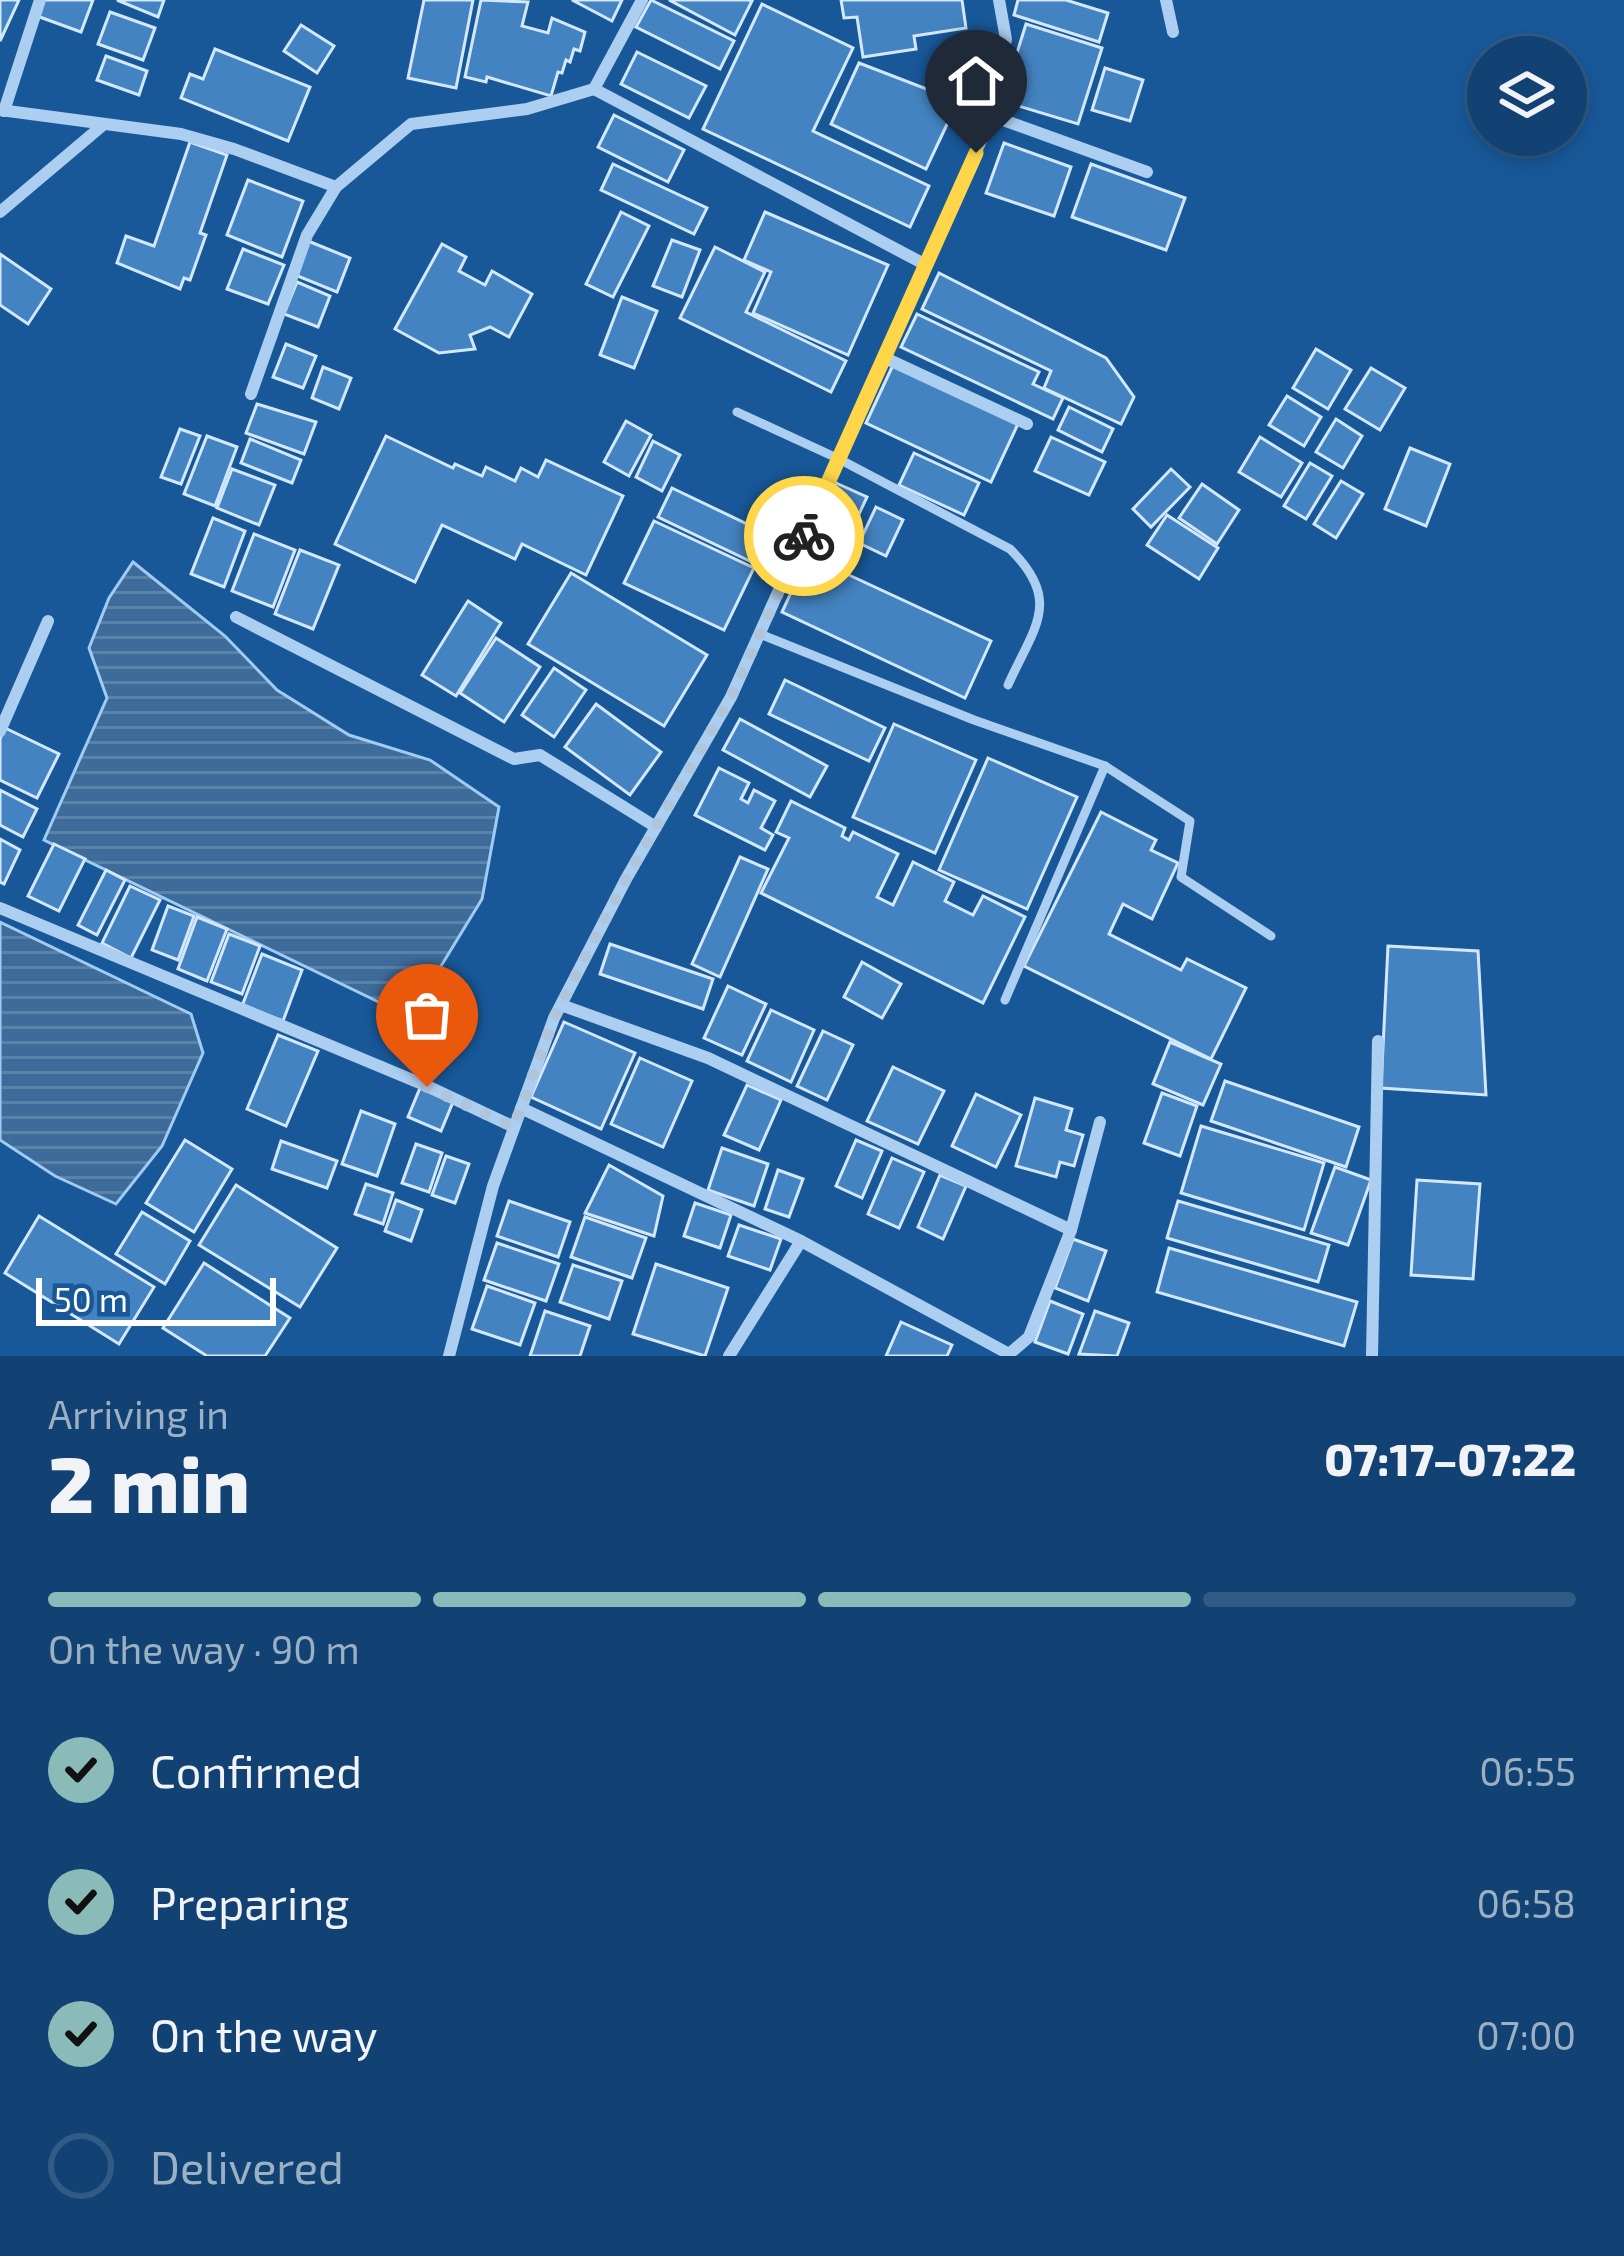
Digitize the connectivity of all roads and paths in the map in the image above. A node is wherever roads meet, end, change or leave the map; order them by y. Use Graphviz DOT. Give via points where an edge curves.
graph roads {
  1 [pos="40,0"];
  2 [pos="642,0"];
  3 [pos="999,0"];
  4 [pos="1166,0"];
  5 [pos="1174,32"];
  6 [pos="594,89"];
  7 [pos="2,110"];
  8 [pos="992,116"];
  9 [pos="103,125"];
  10 [pos="1147,172"];
  11 [pos="336,187"];
  12 [pos="0,212"];
  13 [pos="926,265"];
  14 [pos="884,358"];
  15 [pos="251,394"];
  16 [pos="737,412"];
  17 [pos="1027,424"];
  18 [pos="839,459"];
  19 [pos="236,617"];
  20 [pos="48,621"];
  21 [pos="760,634"];
  22 [pos="1008,685"];
  23 [pos="0,731"];
  24 [pos="1105,766"];
  25 [pos="656,827"];
  26 [pos="0,908"];
  27 [pos="1270,936"];
  28 [pos="1005,1000"];
  29 [pos="561,1005"];
  30 [pos="1378,1041"];
  31 [pos="521,1108"];
  32 [pos="1100,1122"];
  33 [pos="514,1127"];
  34 [pos="1070,1230"];
  35 [pos="801,1241"];
  36 [pos="449,1356"];
  37 [pos="729,1356"];
  38 [pos="1372,1356"];
  1 -- 7 [label="street"];
  2 -- 6 [label="street"];
  3 -- 8 [label="street" via="1006,40"];
  4 -- 5 [label="street"];
  6 -- 11 [label="street" via="527,109 411,124"];
  6 -- 13 [label="street"];
  7 -- 9 [label="street"];
  8 -- 10 [label="street"];
  8 -- 13 [label="street"];
  9 -- 11 [label="street" via="182,134"];
  9 -- 12 [label="street"];
  11 -- 15 [label="street" via="307,235"];
  13 -- 14 [label="street"];
  14 -- 17 [label="street"];
  14 -- 18 [label="street"];
  16 -- 18 [label="lane"];
  18 -- 21 [label="street"];
  18 -- 22 [label="lane" via="1010,549 1029,567 1040,613"];
  19 -- 25 [label="street" via="514,759 540,755"];
  20 -- 23 [label="street"];
  21 -- 24 [label="lane"];
  21 -- 25 [label="street"];
  24 -- 27 [label="lane" via="1190,821 1181,877"];
  24 -- 28 [label="lane"];
  25 -- 29 [label="street"];
  26 -- 33 [label="street"];
  29 -- 31 [label="street"];
  29 -- 34 [label="street" via="708,1058"];
  30 -- 38 [label="street"];
  31 -- 33 [label="street"];
  31 -- 35 [label="street"];
  32 -- 34 [label="street"];
  33 -- 36 [label="street"];
  34 -- 35 [label="street" via="1028,1337 1009,1354"];
  35 -- 37 [label="street"];
}
